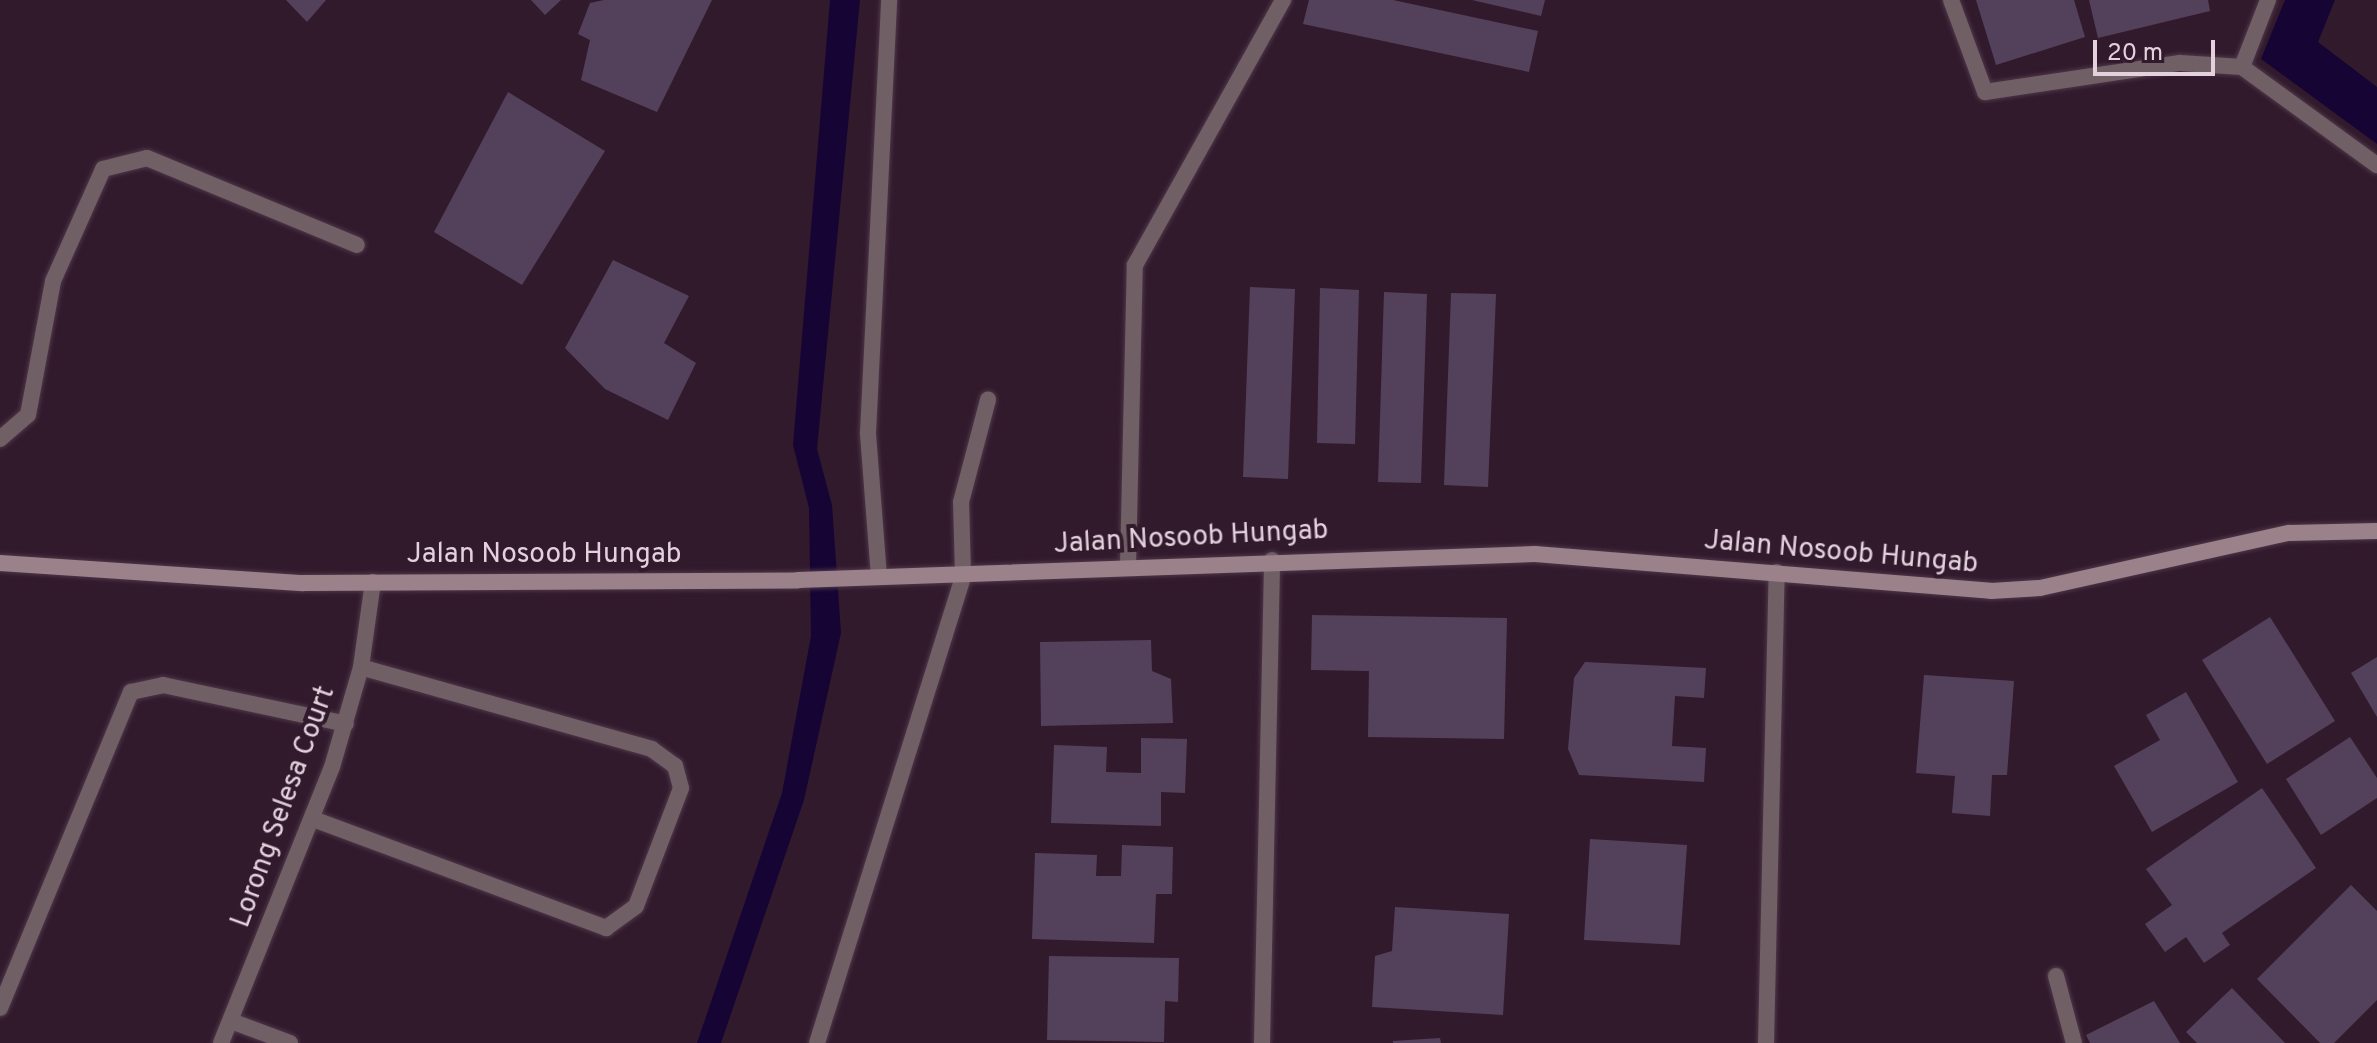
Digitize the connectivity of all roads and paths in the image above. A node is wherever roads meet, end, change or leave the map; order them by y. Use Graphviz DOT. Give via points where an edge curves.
graph roads {
  1 [pos="889,0"];
  2 [pos="1283,0"];
  3 [pos="1951,0"];
  4 [pos="2268,0"];
  5 [pos="2242,67"];
  6 [pos="2377,165"];
  7 [pos="357,245"];
  8 [pos="988,400"];
  9 [pos="0,439"];
  10 [pos="2377,531"];
  11 [pos="1272,560"];
  12 [pos="0,563"];
  13 [pos="1128,565"];
  14 [pos="1777,572"];
  15 [pos="963,576"];
  16 [pos="879,577"];
  17 [pos="373,582"];
  18 [pos="361,667"];
  19 [pos="346,724"];
  20 [pos="313,819"];
  21 [pos="2056,976"];
  22 [pos="0,1008"];
  23 [pos="231,1021"];
  24 [pos="221,1043"];
  25 [pos="290,1043"];
  26 [pos="817,1043"];
  27 [pos="1262,1043"];
  28 [pos="1766,1043"];
  29 [pos="2074,1043"];
  1 -- 16 [label="street" via="868,433"];
  2 -- 13 [label="street" via="1135,265"];
  3 -- 5 [label="street" via="1985,92 2180,63"];
  4 -- 5 [label="street"];
  5 -- 6 [label="street"];
  7 -- 9 [label="street" via="147,158 103,169 53,281 28,415"];
  8 -- 15 [label="street" via="961,502"];
  10 -- 14 [label="main road, Jalan Nosoob Hungab" via="2233,542 2040,588 1940,588"];
  11 -- 13 [label="main road, Jalan Nosoob Hungab"];
  11 -- 14 [label="main road, Jalan Nosoob Hungab" via="1535,554"];
  11 -- 27 [label="street"];
  12 -- 17 [label="main road, Jalan Nosoob Hungab"];
  13 -- 15 [label="main road, Jalan Nosoob Hungab"];
  14 -- 28 [label="street"];
  15 -- 16 [label="main road, Jalan Nosoob Hungab"];
  15 -- 26 [label="street"];
  16 -- 17 [label="main road, Jalan Nosoob Hungab"];
  17 -- 18 [label="street, Lorong Selesa Court"];
  18 -- 19 [label="street, Lorong Selesa Court"];
  18 -- 20 [label="street" via="652,749 675,766 681,788 636,906 606,928"];
  19 -- 20 [label="street, Lorong Selesa Court"];
  19 -- 22 [label="street" via="163,685 131,692"];
  20 -- 23 [label="street, Lorong Selesa Court"];
  21 -- 29 [label="street"];
  23 -- 24 [label="street, Lorong Selesa Court"];
  23 -- 25 [label="street"];
}
